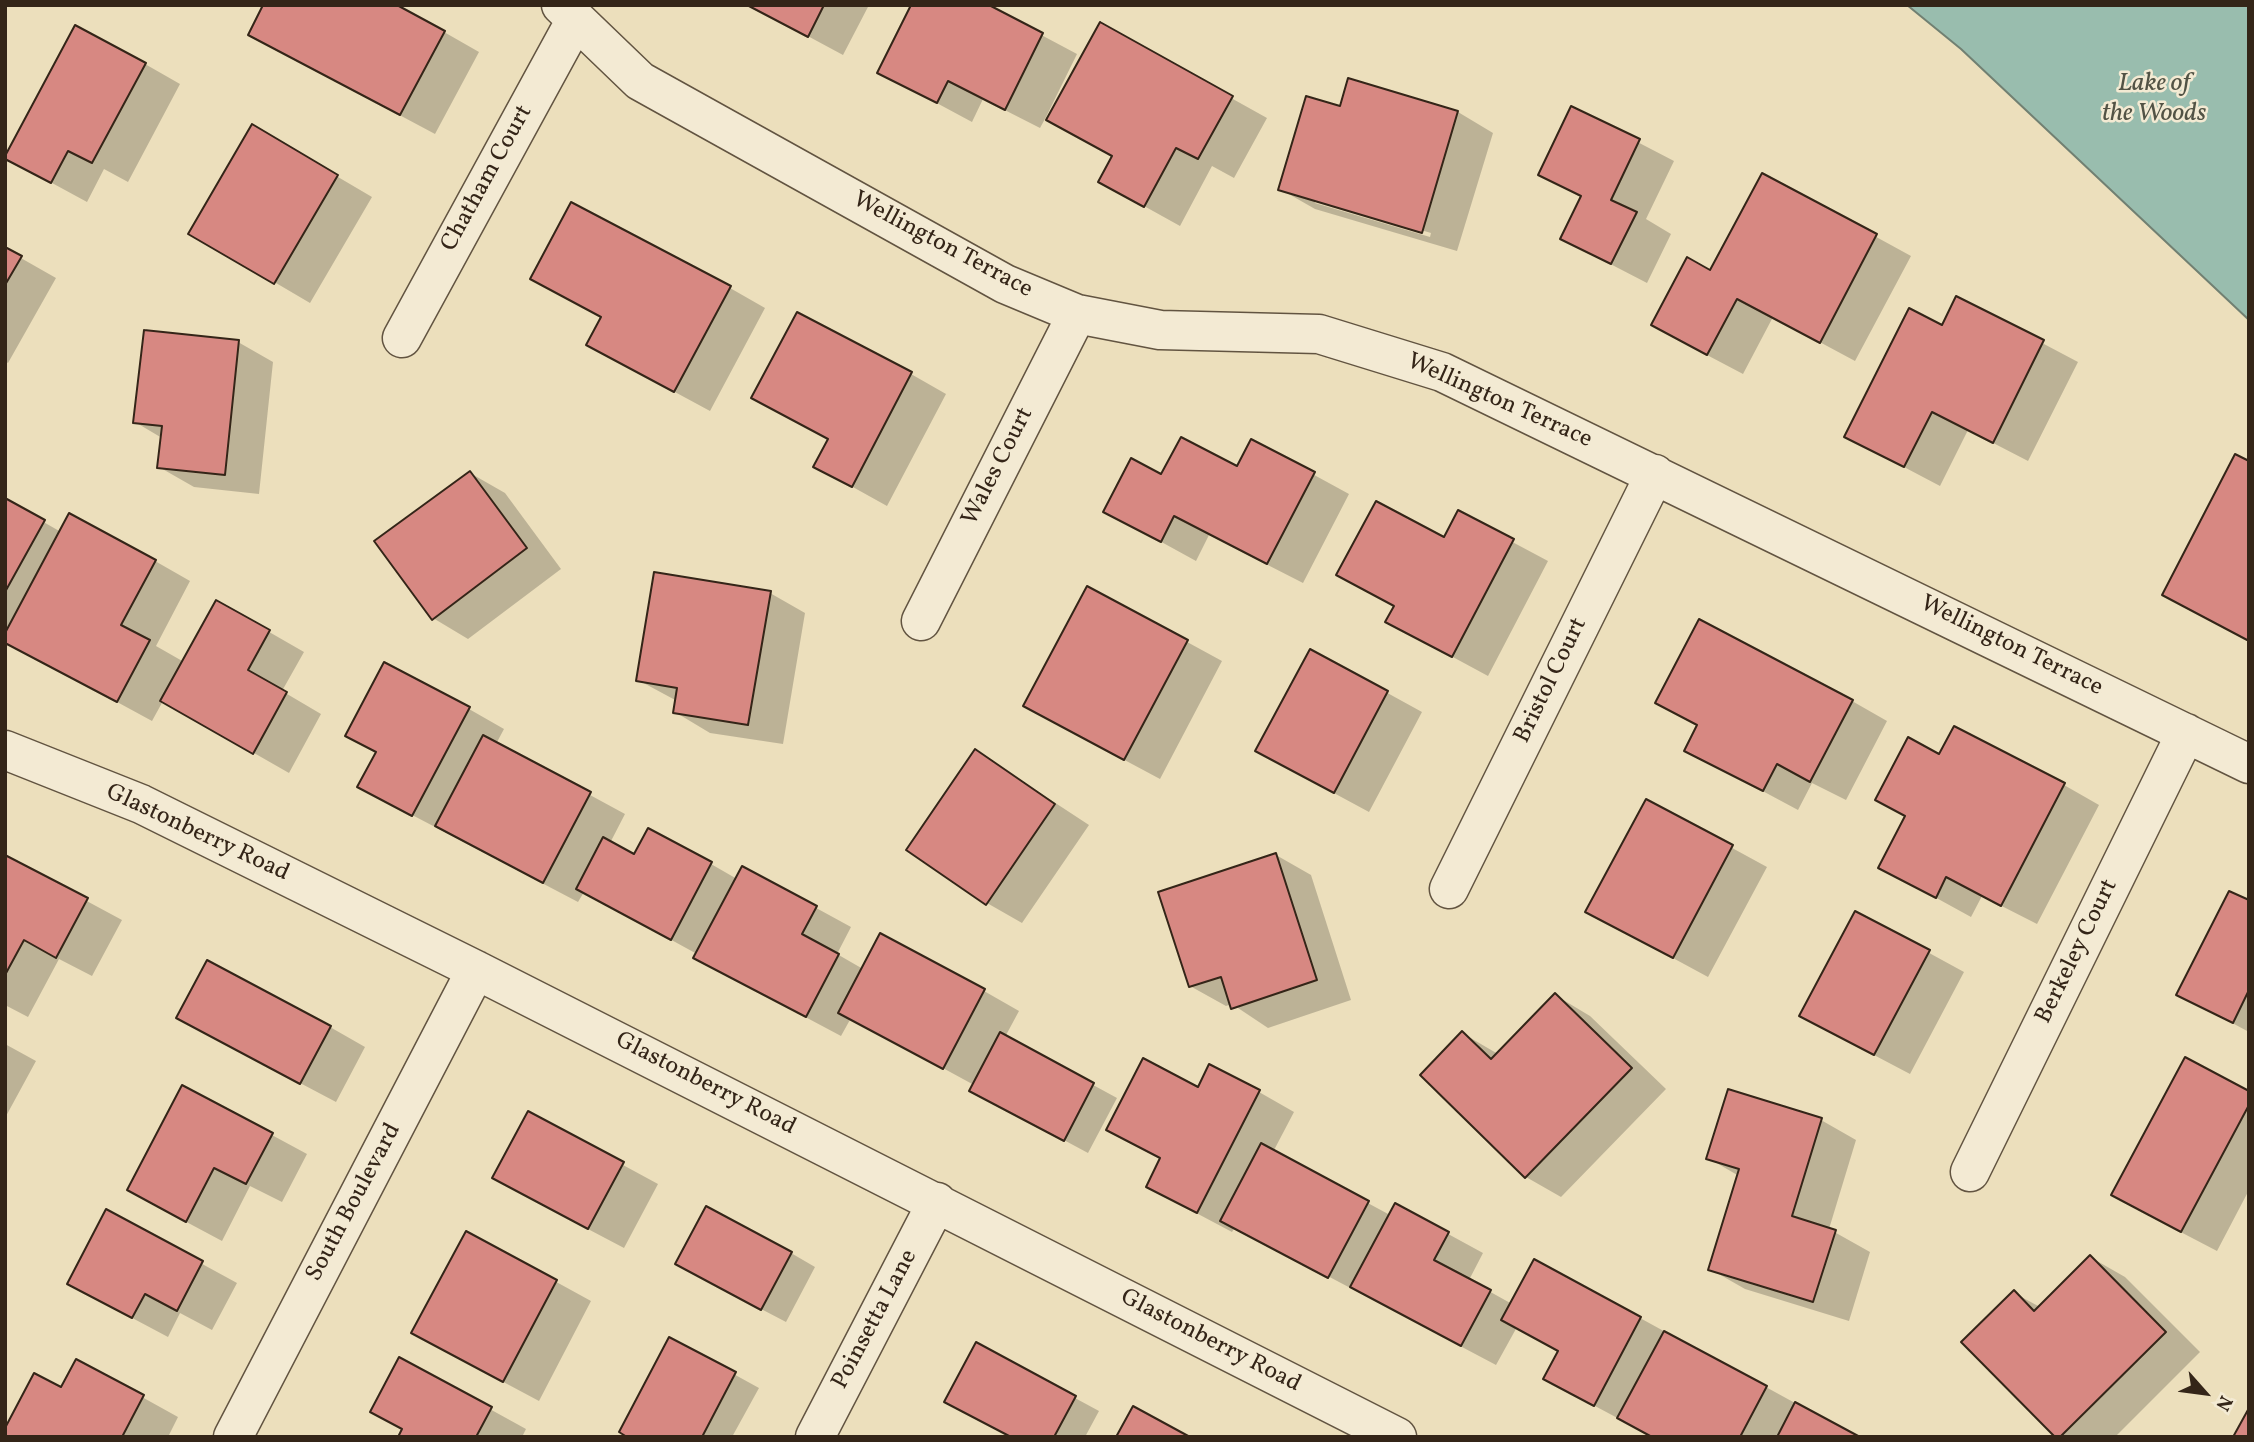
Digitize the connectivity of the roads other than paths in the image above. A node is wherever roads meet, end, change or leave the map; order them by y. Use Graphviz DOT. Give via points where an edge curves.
graph roads {
  1 [pos="568,13"];
  2 [pos="1077,314"];
  3 [pos="402,338"];
  4 [pos="1655,474"];
  5 [pos="922,621"];
  6 [pos="2186,733"];
  7 [pos="5,750"];
  8 [pos="2249,764"];
  9 [pos="1449,888"];
  10 [pos="477,970"];
  11 [pos="1970,1172"];
  12 [pos="937,1202"];
  13 [pos="1393,1436"];
  14 [pos="233,1437"];
  15 [pos="815,1437"];
  1 -- 2 [label="street, Wellington Terrace" via="640,81 1005,284"];
  1 -- 3 [label="street, Chatham Court"];
  2 -- 4 [label="street, Wellington Terrace" via="1160,330 1319,334 1442,372"];
  2 -- 5 [label="street, Wales Court"];
  4 -- 6 [label="street, Wellington Terrace"];
  4 -- 9 [label="street, Bristol Court"];
  6 -- 8 [label="street, Wellington Terrace"];
  6 -- 11 [label="street, Berkeley Court"];
  7 -- 10 [label="street, Glastonberry Road" via="141,804"];
  10 -- 12 [label="street, Glastonberry Road"];
  10 -- 14 [label="street, South Boulevard"];
  12 -- 13 [label="street, Glastonberry Road"];
  12 -- 15 [label="street, Poinsetta Lane"];
}
